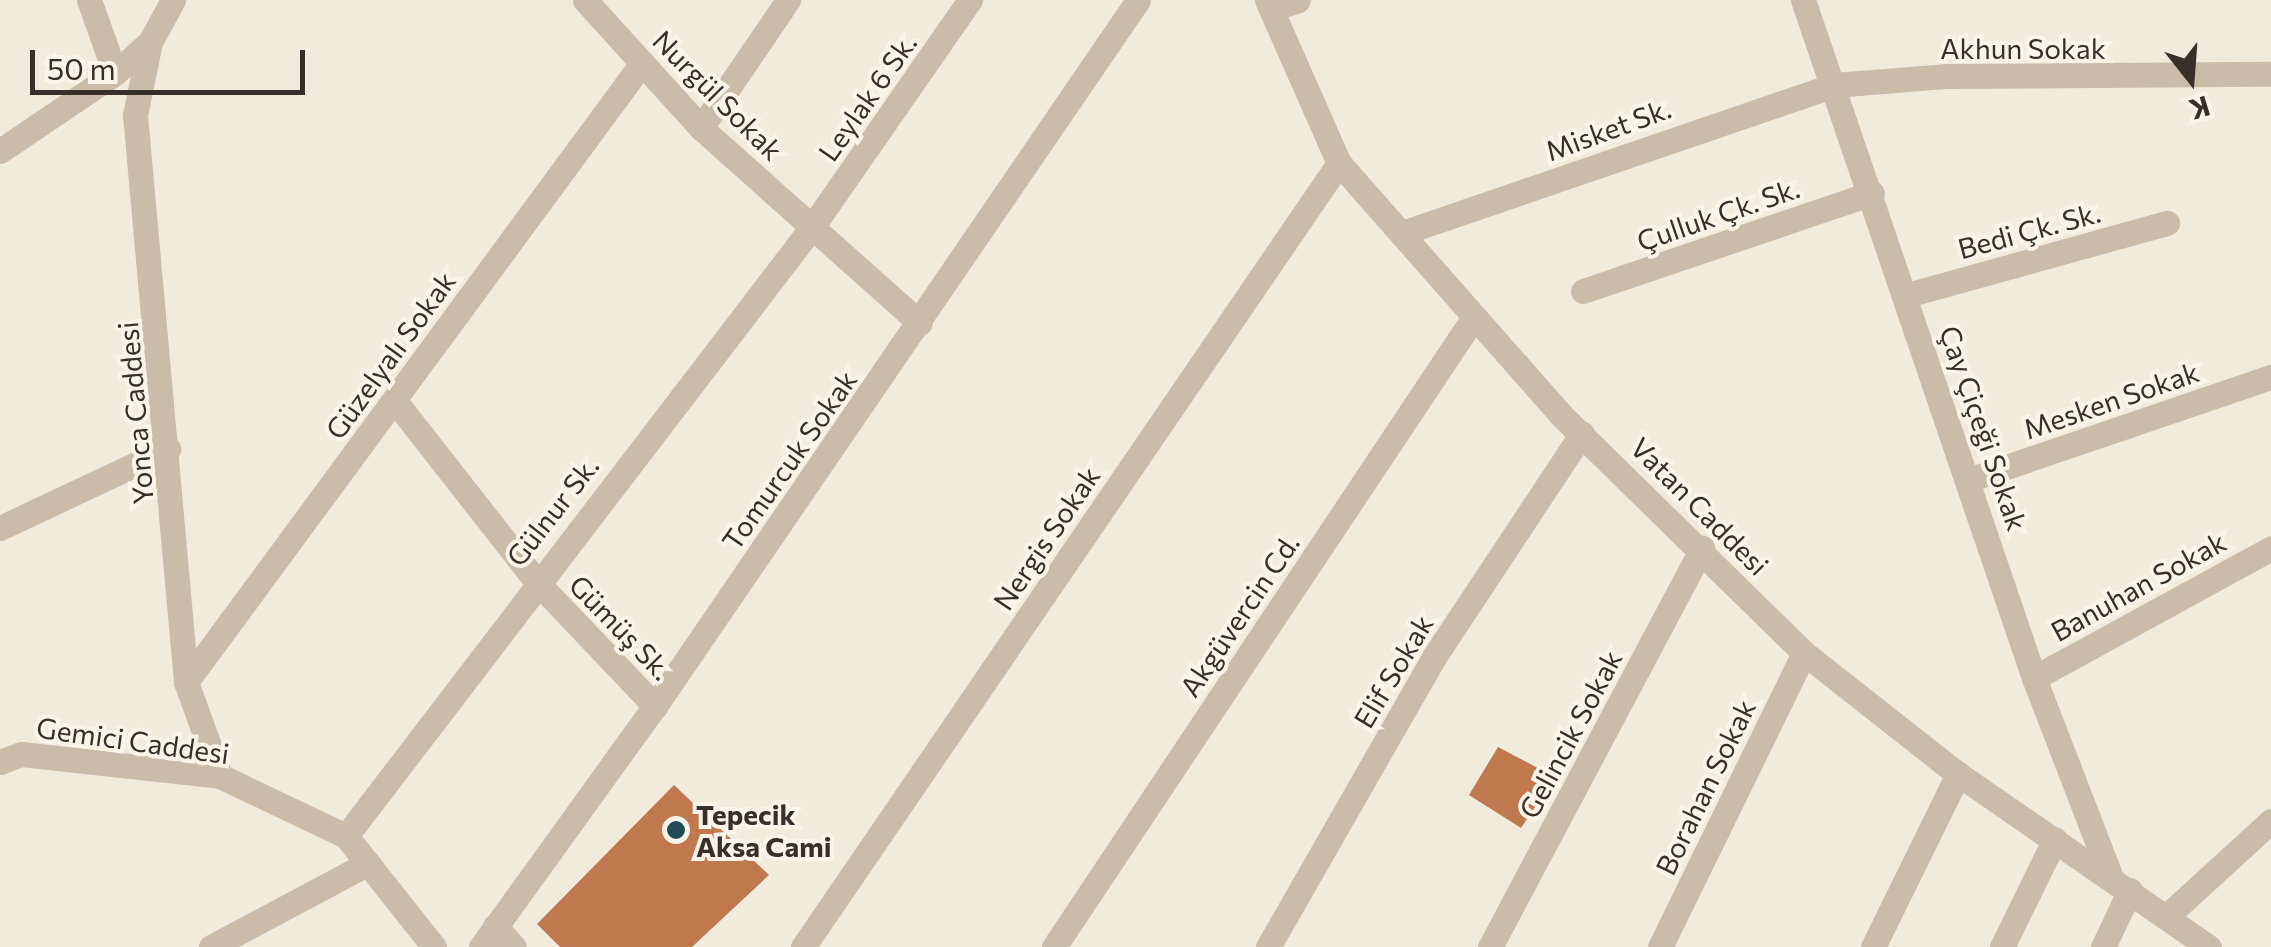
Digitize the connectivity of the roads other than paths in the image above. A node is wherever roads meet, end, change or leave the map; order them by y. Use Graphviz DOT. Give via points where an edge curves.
graph roads {
  1 [pos="89,0"];
  2 [pos="173,0"];
  3 [pos="585,0"];
  4 [pos="788,0"];
  5 [pos="970,0"];
  6 [pos="1138,0"];
  7 [pos="1298,0"];
  8 [pos="1803,0"];
  9 [pos="1269,4"];
  10 [pos="150,42"];
  11 [pos="642,63"];
  12 [pos="115,73"];
  13 [pos="2271,74"];
  14 [pos="1834,85"];
  15 [pos="701,128"];
  16 [pos="0,151"];
  17 [pos="1339,163"];
  18 [pos="1872,192"];
  19 [pos="2166,223"];
  20 [pos="812,228"];
  21 [pos="1402,233"];
  22 [pos="1583,291"];
  23 [pos="1907,295"];
  24 [pos="1474,317"];
  25 [pos="920,324"];
  26 [pos="2271,377"];
  27 [pos="394,401"];
  28 [pos="1582,432"];
  29 [pos="168,449"];
  30 [pos="1970,479"];
  31 [pos="0,528"];
  32 [pos="1702,548"];
  33 [pos="2271,548"];
  34 [pos="536,581"];
  35 [pos="1804,653"];
  36 [pos="2034,678"];
  37 [pos="186,682"];
  38 [pos="655,706"];
  39 [pos="0,762"];
  40 [pos="1958,774"];
  41 [pos="220,776"];
  42 [pos="2271,821"];
  43 [pos="346,836"];
  44 [pos="2055,838"];
  45 [pos="368,864"];
  46 [pos="2120,883"];
  47 [pos="2168,915"];
  48 [pos="488,937"];
  49 [pos="211,947"];
  50 [pos="434,947"];
  51 [pos="514,947"];
  52 [pos="803,947"];
  53 [pos="1054,947"];
  54 [pos="1268,947"];
  55 [pos="1490,947"];
  56 [pos="1660,947"];
  57 [pos="1872,947"];
  58 [pos="2002,947"];
  59 [pos="2102,947"];
  60 [pos="2209,947"];
  1 -- 12 [label="street"];
  2 -- 10 [label="street"];
  3 -- 11 [label="street, Nurgül Sokak"];
  4 -- 15 [label="street"];
  5 -- 20 [label="street, Leylak 6 Sk."];
  6 -- 25 [label="street, Tomurcuk Sokak"];
  7 -- 9 [label="street"];
  8 -- 14 [label="street, Çay Çiçeği Sokak"];
  9 -- 17 [label="street, Vatan Caddesi"];
  10 -- 12 [label="street"];
  10 -- 29 [label="street, Yonca Caddesi" via="135,115"];
  11 -- 15 [label="street, Nurgül Sokak"];
  11 -- 27 [label="street, Güzelyalı Sokak"];
  12 -- 16 [label="street"];
  13 -- 14 [label="street, Akhun Sokak" via="1945,76"];
  14 -- 18 [label="street, Çay Çiçeği Sokak"];
  14 -- 21 [label="street, Misket Sk."];
  15 -- 20 [label="street, Nurgül Sokak"];
  17 -- 21 [label="street, Vatan Caddesi"];
  17 -- 52 [label="street, Nergis Sokak"];
  18 -- 22 [label="street, Çulluk Çk. Sk."];
  18 -- 23 [label="street, Çay Çiçeği Sokak"];
  19 -- 23 [label="street, Bedi Çk. Sk."];
  20 -- 25 [label="street, Nurgül Sokak"];
  20 -- 34 [label="street, Gülnur Sk."];
  21 -- 24 [label="street, Vatan Caddesi"];
  23 -- 30 [label="street, Çay Çiçeği Sokak"];
  24 -- 28 [label="street, Vatan Caddesi"];
  24 -- 53 [label="street, Akgüvercin Cd."];
  25 -- 38 [label="street, Tomurcuk Sokak"];
  26 -- 30 [label="street, Mesken Sokak"];
  27 -- 34 [label="street, Gümüş Sk."];
  27 -- 37 [label="street, Güzelyalı Sokak"];
  28 -- 32 [label="street, Vatan Caddesi"];
  28 -- 54 [label="street, Elif Sokak" via="1434,657"];
  29 -- 31 [label="street"];
  29 -- 37 [label="street, Yonca Caddesi"];
  30 -- 36 [label="street, Çay Çiçeği Sokak"];
  32 -- 35 [label="street, Vatan Caddesi"];
  32 -- 55 [label="street, Gelincik Sokak"];
  33 -- 36 [label="street, Banuhan Sokak"];
  34 -- 38 [label="street, Gümüş Sk."];
  34 -- 43 [label="street, Gülnur Sk."];
  35 -- 40 [label="street, Vatan Caddesi"];
  35 -- 56 [label="street, Borahan Sokak"];
  36 -- 46 [label="street, Çay Çiçeği Sokak"];
  37 -- 41 [label="street, Yonca Caddesi"];
  38 -- 48 [label="street, Tomurcuk Sokak"];
  39 -- 41 [label="street, Gemici Caddesi" via="21,754"];
  40 -- 44 [label="street, Vatan Caddesi"];
  40 -- 57 [label="street"];
  41 -- 43 [label="street, Gemici Caddesi"];
  42 -- 47 [label="street"];
  43 -- 45 [label="street, Gemici Caddesi"];
  44 -- 46 [label="street, Vatan Caddesi"];
  44 -- 58 [label="street"];
  45 -- 49 [label="street"];
  45 -- 50 [label="street, Gemici Caddesi"];
  46 -- 47 [label="street, Vatan Caddesi"];
  46 -- 59 [label="street"];
  47 -- 60 [label="street, Vatan Caddesi"];
  48 -- 51 [label="street"];
}
